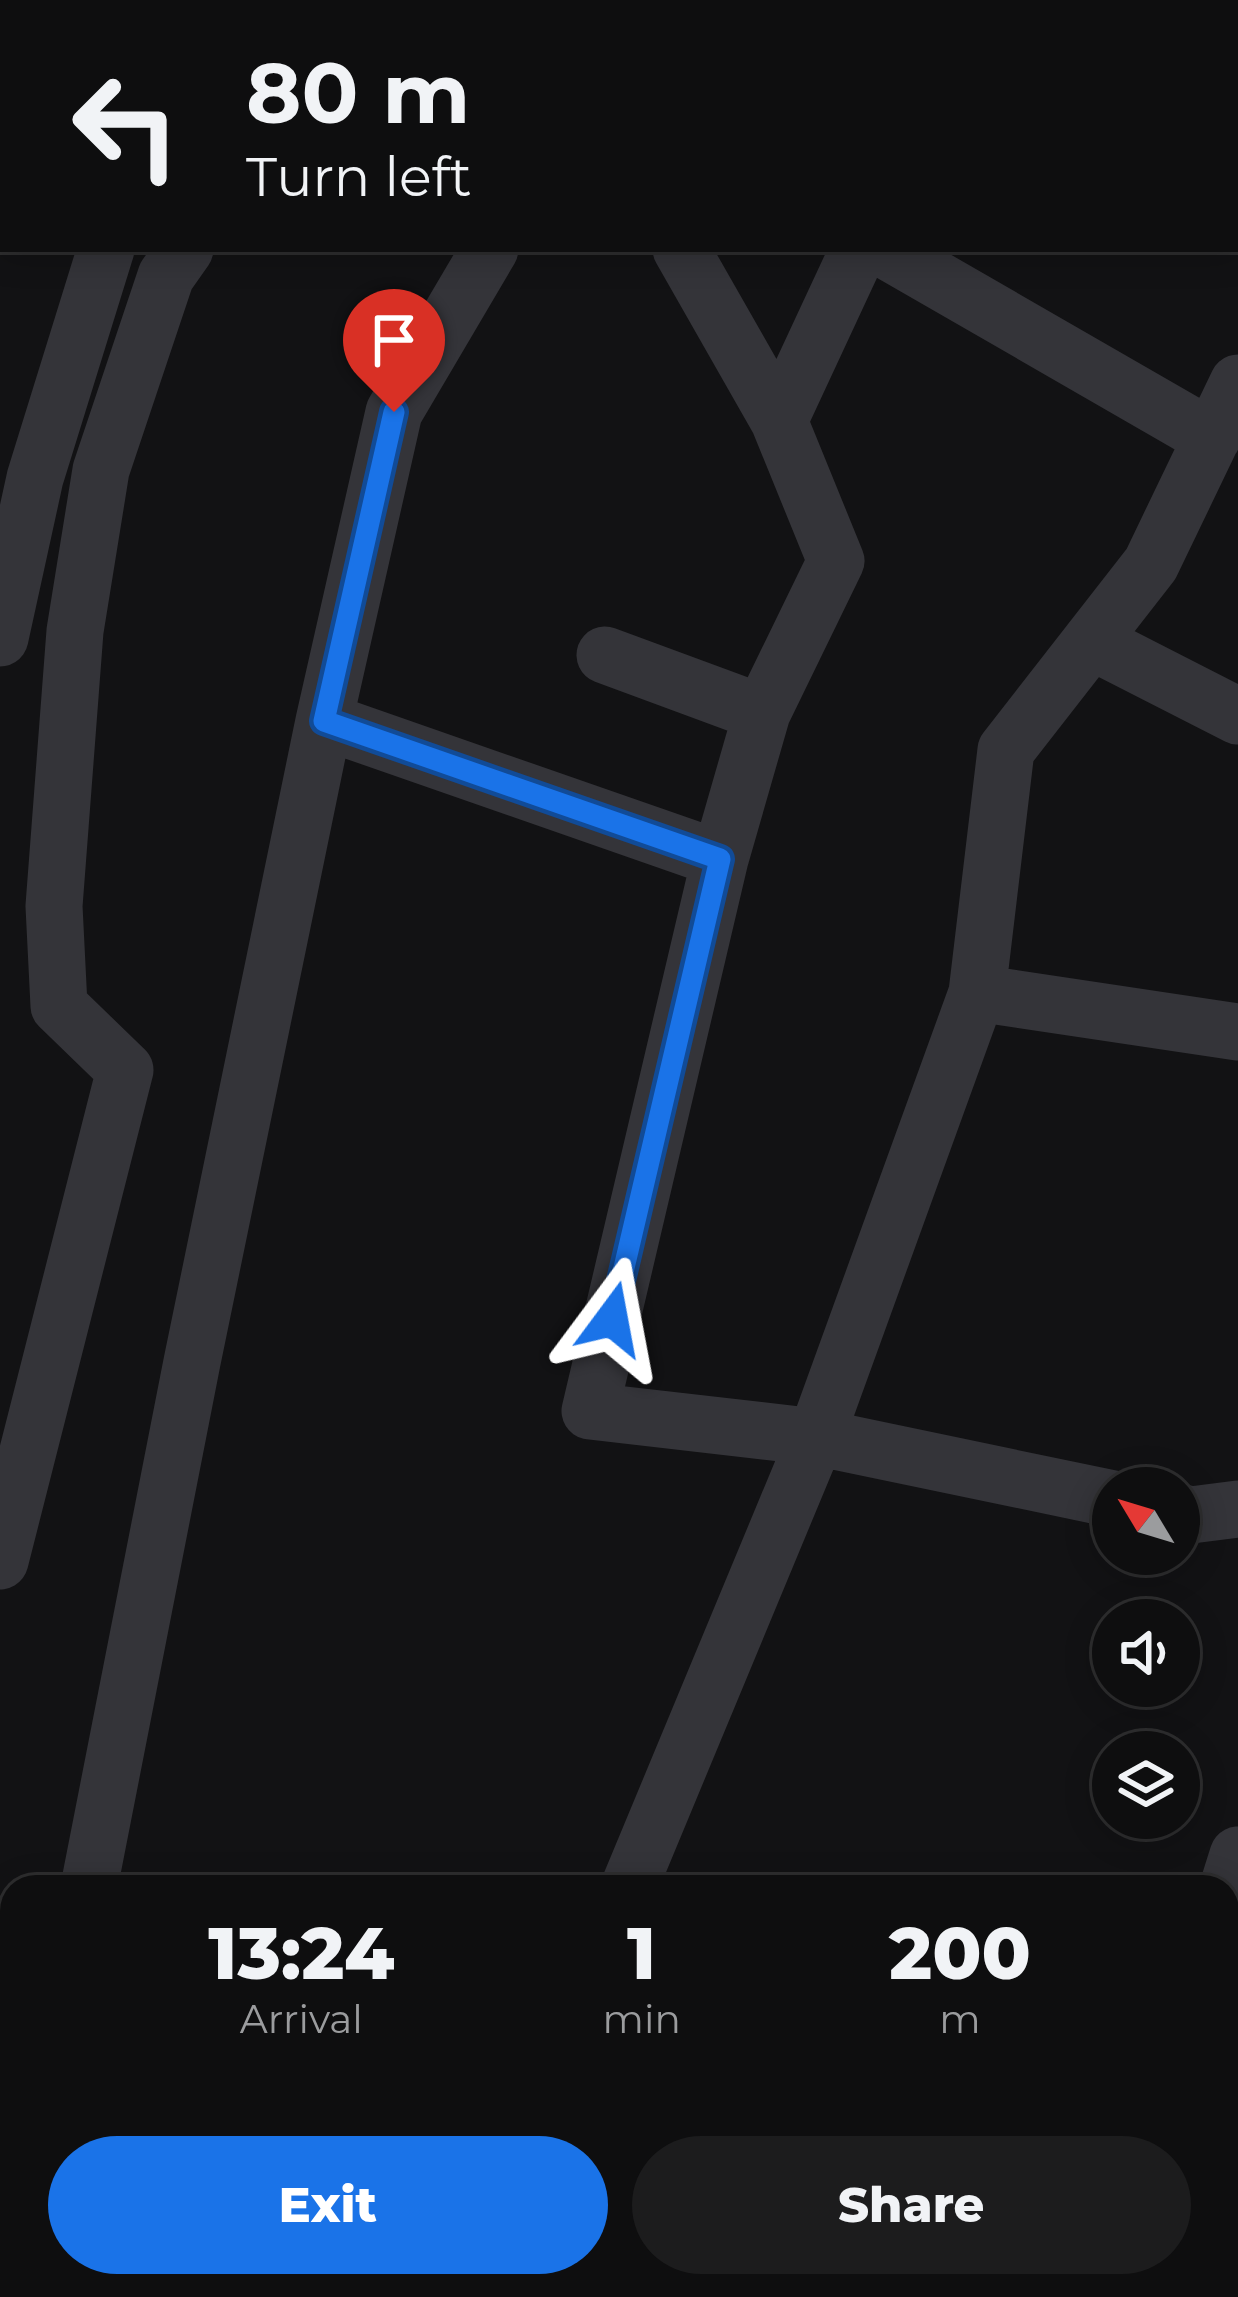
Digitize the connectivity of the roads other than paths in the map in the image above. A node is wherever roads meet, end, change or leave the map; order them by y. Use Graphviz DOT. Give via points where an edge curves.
graph roads {
  1 [pos="105,252"];
  2 [pos="183,252"];
  3 [pos="488,252"];
  4 [pos="683,252"];
  5 [pos="859,252"];
  6 [pos="889,252"];
  7 [pos="1238,383"];
  8 [pos="779,421"];
  9 [pos="1212,438"];
  10 [pos="1091,641"];
  11 [pos="0,642"];
  12 [pos="605,655"];
  13 [pos="71,679"];
  14 [pos="762,713"];
  15 [pos="1238,716"];
  16 [pos="324,721"];
  17 [pos="720,859"];
  18 [pos="977,993"];
  19 [pos="1238,1032"];
  20 [pos="815,1436"];
  21 [pos="1092,1494"];
  22 [pos="1238,1509"];
  23 [pos="1200,1514"];
  24 [pos="0,1562"];
  25 [pos="91,1875"];
  26 [pos="634,1875"];
  1 -- 11 [label="street" via="35,478"];
  2 -- 13 [label="street" via="166,277 101,470"];
  3 -- 16 [label="street" via="394,412"];
  4 -- 8 [label="street"];
  5 -- 8 [label="street"];
  6 -- 9 [label="street"];
  7 -- 9 [label="street"];
  8 -- 14 [label="street" via="836,561"];
  9 -- 10 [label="street" via="1151,564"];
  10 -- 15 [label="street"];
  10 -- 18 [label="street" via="1006,750"];
  11 -- 13 [label="street"];
  12 -- 14 [label="street"];
  13 -- 24 [label="street" via="54,906 59,1006 125,1070"];
  14 -- 17 [label="street"];
  16 -- 17 [label="street"];
  16 -- 25 [label="street"];
  17 -- 20 [label="street" via="590,1411"];
  18 -- 19 [label="street"];
  18 -- 20 [label="street"];
  20 -- 21 [label="street"];
  20 -- 26 [label="street"];
  22 -- 23 [label="street"];
}
